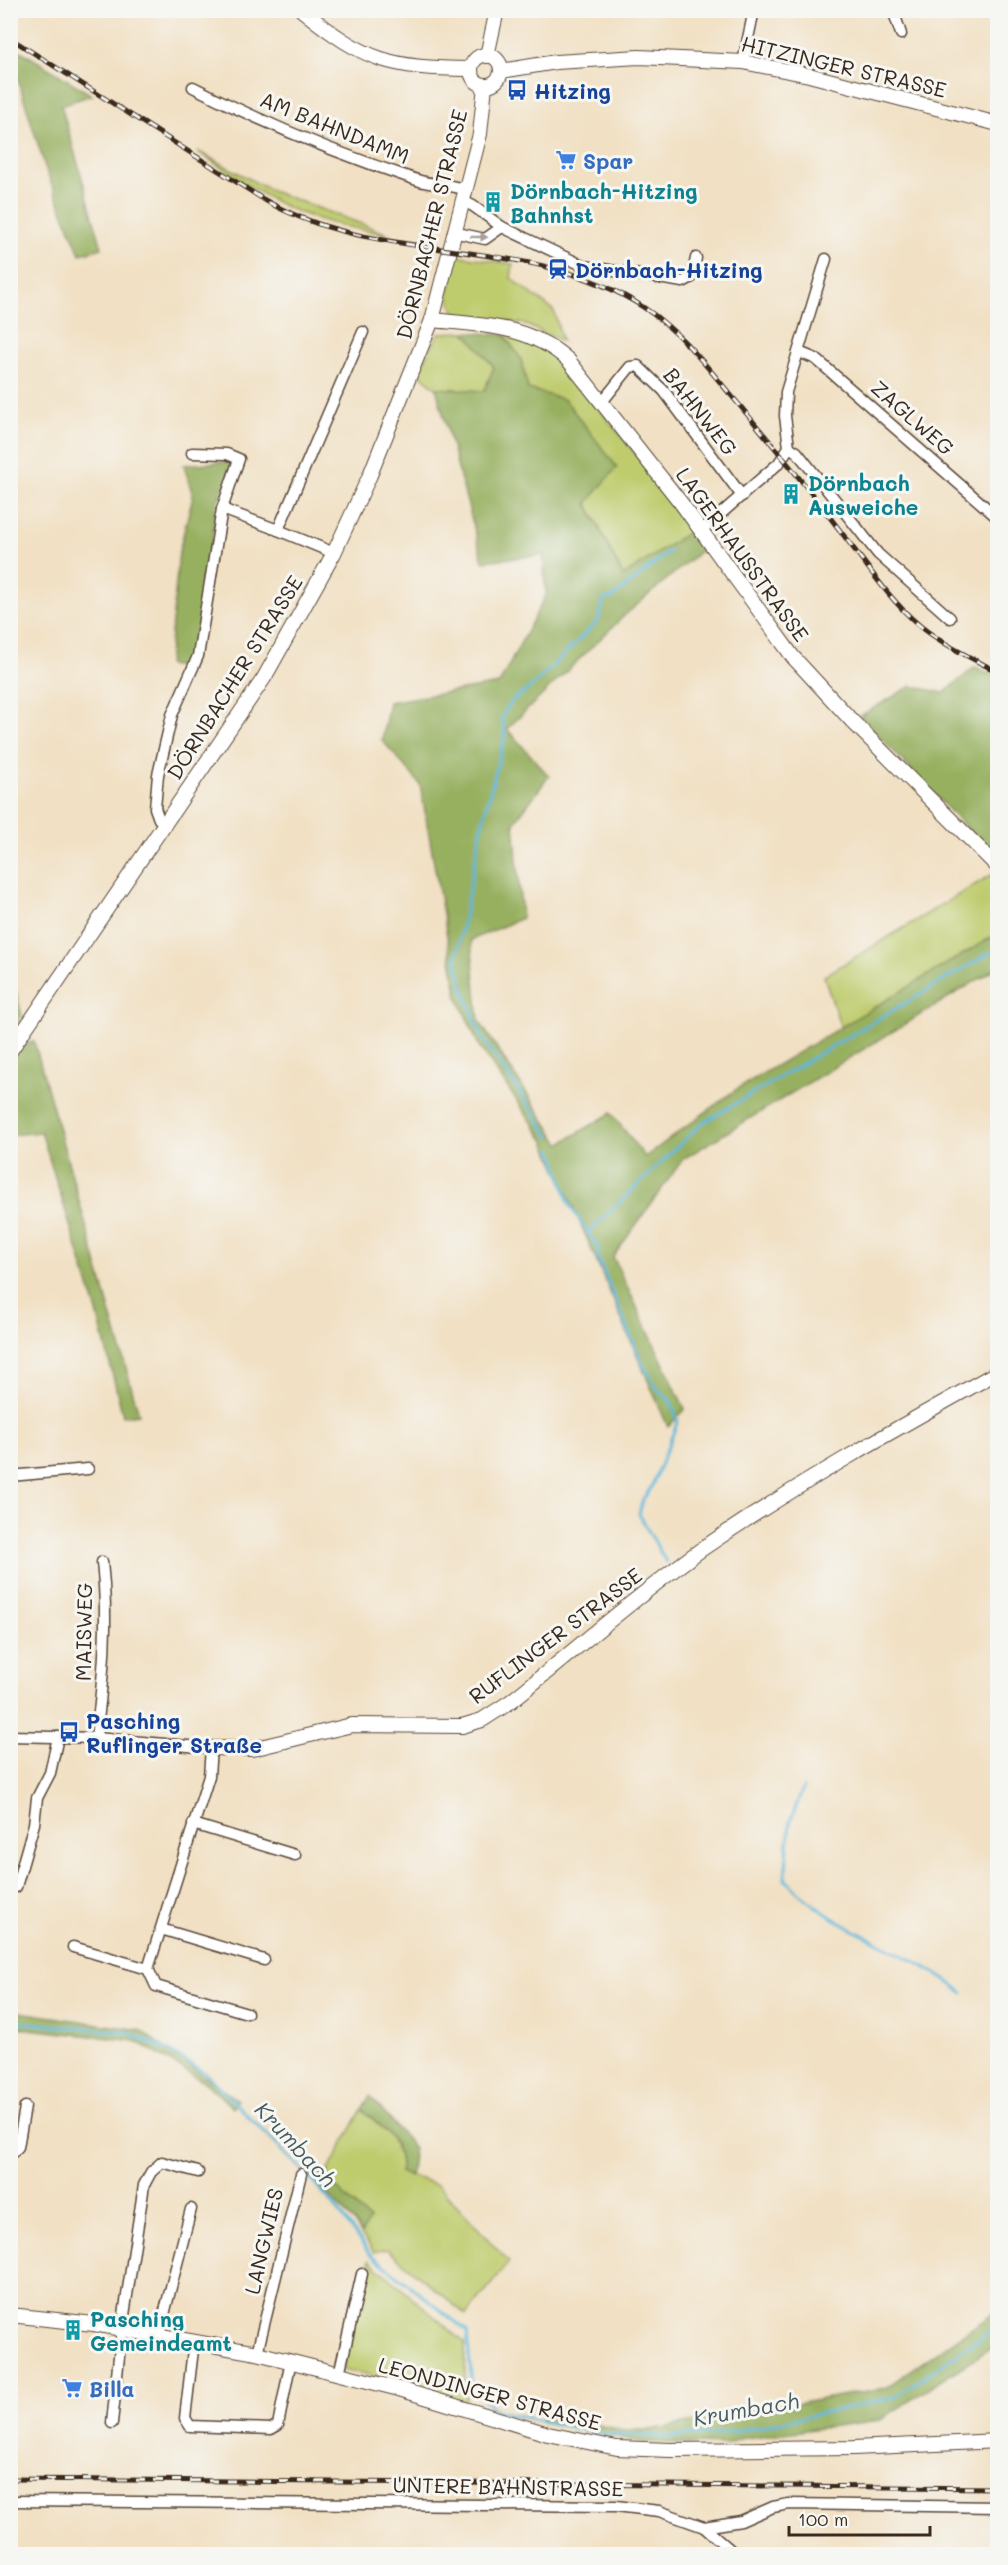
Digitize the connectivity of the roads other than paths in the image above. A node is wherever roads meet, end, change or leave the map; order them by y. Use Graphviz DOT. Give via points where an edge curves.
graph roads {
  1 [pos="302,10"];
  2 [pos="496,10"];
  3 [pos="754,10"];
  4 [pos="893,10"];
  5 [pos="901,34"];
  6 [pos="486,56"];
  7 [pos="743,62"];
  8 [pos="471,69"];
  9 [pos="501,71"];
  10 [pos="485,85"];
  11 [pos="193,87"];
  12 [pos="998,124"];
  13 [pos="465,196"];
  14 [pos="502,227"];
  15 [pos="453,232"];
  16 [pos="696,258"];
  17 [pos="826,259"];
  18 [pos="432,320"];
  19 [pos="363,332"];
  20 [pos="799,352"];
  21 [pos="602,402"];
  22 [pos="789,447"];
  23 [pos="192,453"];
  24 [pos="742,496"];
  25 [pos="222,509"];
  26 [pos="998,518"];
  27 [pos="278,530"];
  28 [pos="701,531"];
  29 [pos="334,553"];
  30 [pos="950,618"];
  31 [pos="166,823"];
  32 [pos="998,867"];
  33 [pos="10,1051"];
  34 [pos="998,1372"];
  35 [pos="88,1469"];
  36 [pos="10,1476"];
  37 [pos="102,1562"];
  38 [pos="10,1736"];
  39 [pos="58,1737"];
  40 [pos="96,1738"];
  41 [pos="211,1748"];
  42 [pos="193,1824"];
  43 [pos="295,1855"];
  44 [pos="16,1887"];
  45 [pos="161,1929"];
  46 [pos="73,1947"];
  47 [pos="264,1960"];
  48 [pos="148,1969"];
  49 [pos="247,2013"];
  50 [pos="25,2107"];
  51 [pos="10,2155"];
  52 [pos="198,2172"];
  53 [pos="301,2174"];
  54 [pos="191,2209"];
  55 [pos="362,2274"];
  56 [pos="10,2314"];
  57 [pos="122,2328"];
  58 [pos="159,2334"];
  59 [pos="194,2341"];
  60 [pos="257,2353"];
  61 [pos="291,2360"];
  62 [pos="339,2374"];
  63 [pos="112,2424"];
  64 [pos="998,2441"];
  65 [pos="10,2501"];
  66 [pos="998,2508"];
  67 [pos="704,2527"];
  68 [pos="735,2554"];
  1 -- 8 [label="street" via="340,39 381,60 422,68"];
  2 -- 6 [label="street"];
  3 -- 7 [label="street"];
  4 -- 5 [label="street"];
  6 -- 8 [label="street" via="475,61"];
  6 -- 9 [label="street" via="495,59"];
  7 -- 9 [label="street, HITZINGER STRASSE" via="639,57 556,62"];
  7 -- 12 [label="street, HITZINGER STRASSE"];
  8 -- 10 [label="street" via="476,81"];
  9 -- 10 [label="street" via="494,83"];
  10 -- 13 [label="street, DÖRNBACHER STRASSE" via="480,134"];
  11 -- 13 [label="street, AM BAHNDAMM" via="283,129 427,183 446,183"];
  13 -- 14 [label="street, AM BAHNDAMM"];
  13 -- 15 [label="street, DÖRNBACHER STRASSE"];
  15 -- 14 [label="street, one-way" via="485,239"];
  14 -- 16 [label="street, AM BAHNDAMM" via="590,268 683,282 692,277"];
  15 -- 18 [label="street, DÖRNBACHER STRASSE"];
  17 -- 20 [label="street"];
  18 -- 21 [label="street, LAGERHAUSSTRASSE" via="501,327 534,336 569,361"];
  18 -- 29 [label="street, DÖRNBACHER STRASSE"];
  19 -- 27 [label="street"];
  20 -- 22 [label="street" via="784,404"];
  20 -- 26 [label="street, ZAGLWEG" via="816,359"];
  21 -- 24 [label="street, BAHNWEG" via="630,367 638,366 664,391"];
  21 -- 28 [label="street, LAGERHAUSSTRASSE"];
  22 -- 24 [label="street" via="779,463"];
  22 -- 30 [label="street" via="878,554"];
  23 -- 25 [label="street" via="227,454 239,459"];
  24 -- 28 [label="street"];
  25 -- 27 [label="street"];
  25 -- 31 [label="street" via="198,656 174,711 158,776 155,808 159,819"];
  27 -- 29 [label="street"];
  28 -- 32 [label="street, LAGERHAUSSTRASSE" via="750,601 816,682"];
  29 -- 31 [label="street, DÖRNBACHER STRASSE" via="269,669"];
  31 -- 33 [label="street, DÖRNBACHER STRASSE"];
  34 -- 41 [label="street, RUFLINGER STRASSE" via="864,1446 721,1537 482,1720 449,1728 352,1725 252,1749"];
  35 -- 36 [label="street"];
  37 -- 40 [label="street, MAISWEG" via="106,1647"];
  38 -- 39 [label="street, RUFLINGER STRASSE"];
  39 -- 40 [label="street, RUFLINGER STRASSE"];
  39 -- 44 [label="street" via="50,1773 37,1798 34,1824"];
  40 -- 41 [label="street, RUFLINGER STRASSE"];
  41 -- 42 [label="street" via="209,1776"];
  42 -- 43 [label="street"];
  42 -- 45 [label="street"];
  45 -- 47 [label="street"];
  45 -- 48 [label="street"];
  46 -- 48 [label="street"];
  48 -- 49 [label="street" via="156,1986"];
  50 -- 51 [label="street" via="18,2147"];
  52 -- 57 [label="street" via="162,2162 147,2179"];
  53 -- 60 [label="street, LANGWIES"];
  54 -- 58 [label="street"];
  55 -- 62 [label="street"];
  56 -- 57 [label="street, LEONDINGER STRASSE"];
  57 -- 58 [label="street, LEONDINGER STRASSE"];
  57 -- 63 [label="street"];
  58 -- 59 [label="street, LEONDINGER STRASSE"];
  59 -- 60 [label="street, LEONDINGER STRASSE"];
  59 -- 61 [label="street" via="185,2418 190,2426 271,2429 278,2425"];
  60 -- 61 [label="street, LEONDINGER STRASSE"];
  61 -- 62 [label="street, LEONDINGER STRASSE"];
  62 -- 64 [label="street, LEONDINGER STRASSE" via="538,2432 617,2448 854,2448"];
  65 -- 67 [label="street, UNTERE BAHNSTRASSE" via="616,2506 659,2511"];
  66 -- 67 [label="street, UNTERE BAHNSTRASSE" via="789,2504 741,2521"];
  67 -- 68 [label="street"];
}
